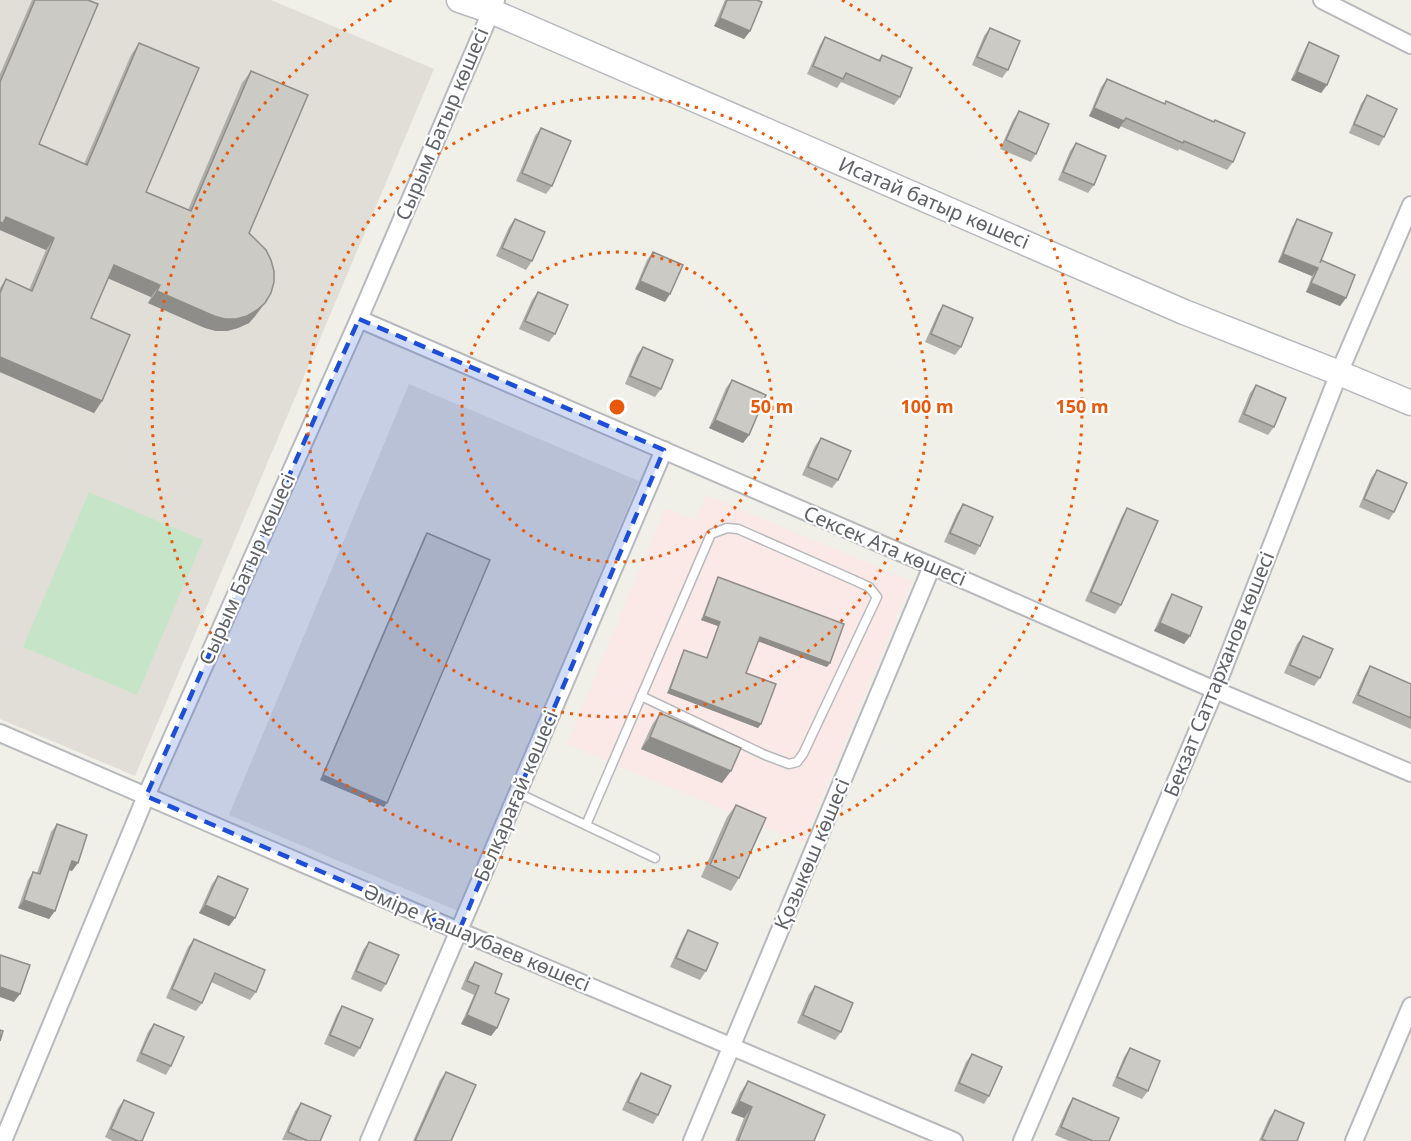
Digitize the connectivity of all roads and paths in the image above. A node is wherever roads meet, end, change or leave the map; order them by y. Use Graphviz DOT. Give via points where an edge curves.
graph roads {
  1 [pos="459,0"];
  2 [pos="1322,0"];
  3 [pos="494,5"];
  4 [pos="1411,45"];
  5 [pos="1411,205"];
  6 [pos="359,319"];
  7 [pos="1339,373"];
  8 [pos="1411,403"];
  9 [pos="664,450"];
  10 [pos="932,566"];
  11 [pos="1215,690"];
  12 [pos="641,696"];
  13 [pos="0,733"];
  14 [pos="1411,773"];
  15 [pos="518,793"];
  16 [pos="146,796"];
  17 [pos="586,825"];
  18 [pos="655,858"];
  19 [pos="459,931"];
  20 [pos="1411,1006"];
  21 [pos="732,1046"];
  22 [pos="3,1141"];
  23 [pos="369,1141"];
  24 [pos="692,1141"];
  25 [pos="954,1141"];
  26 [pos="1023,1141"];
  27 [pos="1354,1141"];
  1 -- 3 [label="street, Исатай батыр көшесі"];
  2 -- 4 [label="street"];
  3 -- 6 [label="street, Сырым Батыр көшесі"];
  3 -- 7 [label="street, Исатай батыр көшесі" via="1184,312"];
  5 -- 7 [label="street, Бекзат Саттарханов көшесі"];
  6 -- 9 [label="street, Сексек Ата көшесі"];
  6 -- 16 [label="street, Сырым Батыр көшесі"];
  7 -- 8 [label="street, Исатай батыр көшесі"];
  7 -- 11 [label="street, Бекзат Саттарханов көшесі"];
  9 -- 10 [label="street, Сексек Ата көшесі"];
  9 -- 15 [label="street, Белқарағай көшесі"];
  10 -- 11 [label="street, Сексек Ата көшесі"];
  10 -- 21 [label="street, Қозыкөш көшесі"];
  11 -- 14 [label="street, Сексек Ата көшесі"];
  11 -- 26 [label="street, Бекзат Саттарханов көшесі"];
  12 -- 12 [label="lane" via="765,755 789,764 797,762 877,597 869,587 738,529 711,534"];
  12 -- 17 [label="lane"];
  13 -- 16 [label="street, Әміре Қашаубаев көшесі"];
  15 -- 17 [label="lane"];
  15 -- 19 [label="street, Белқарағай көшесі"];
  16 -- 19 [label="street, Әміре Қашаубаев көшесі"];
  16 -- 22 [label="street, Сырым Батыр көшесі"];
  17 -- 18 [label="lane"];
  19 -- 21 [label="street, Әміре Қашаубаев көшесі"];
  19 -- 23 [label="street, Белқарағай көшесі"];
  20 -- 27 [label="street"];
  21 -- 24 [label="street, Қозыкөш көшесі"];
  21 -- 25 [label="street, Әміре Қашаубаев көшесі"];
}
